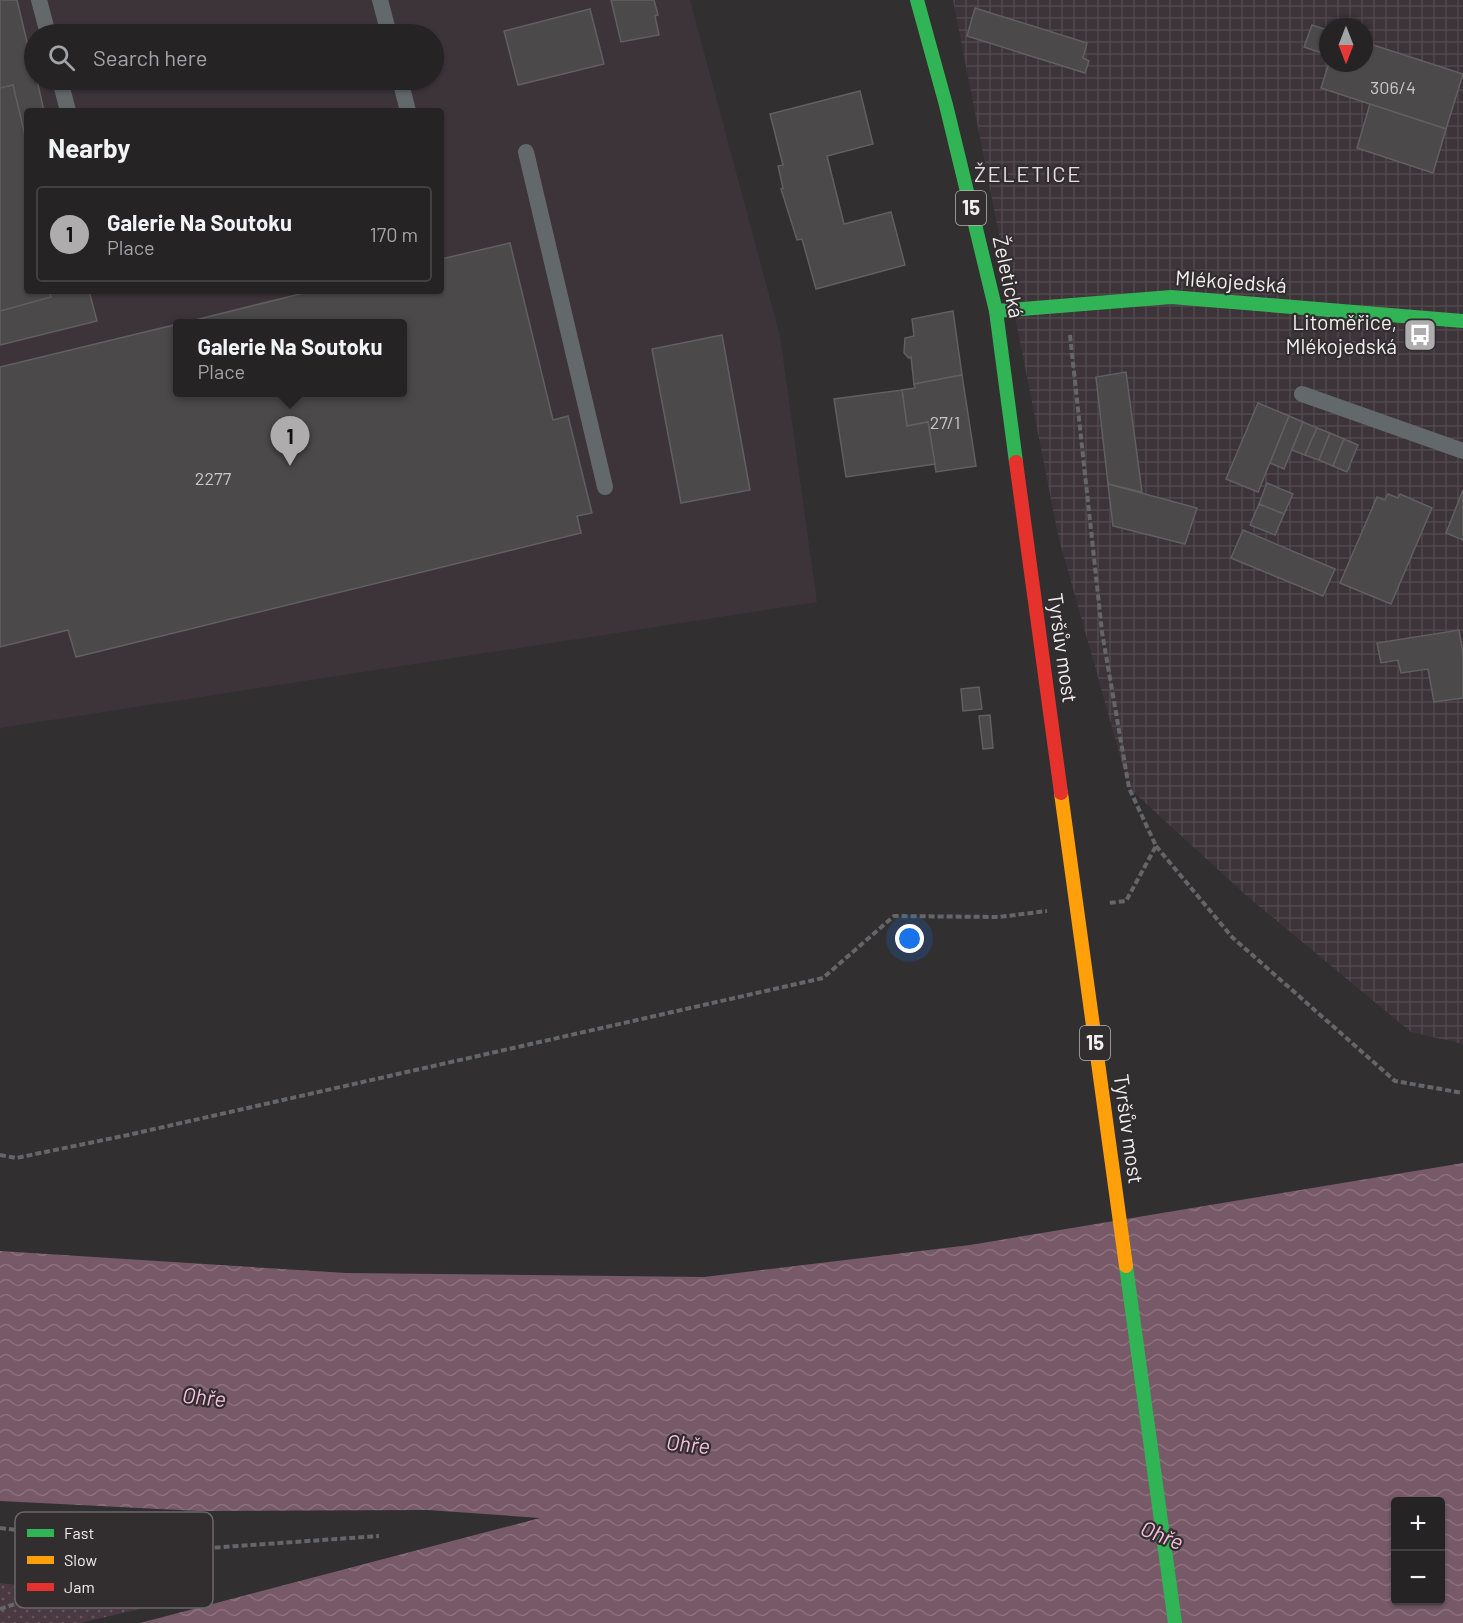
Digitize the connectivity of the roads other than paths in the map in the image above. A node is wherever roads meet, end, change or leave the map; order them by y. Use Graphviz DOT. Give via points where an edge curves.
graph roads {
  1 [pos="39,0"];
  2 [pos="380,0"];
  3 [pos="917,0"];
  4 [pos="45,24"];
  5 [pos="386,24"];
  6 [pos="63,90"];
  7 [pos="403,90"];
  8 [pos="67,108"];
  9 [pos="407,108"];
  10 [pos="526,152"];
  11 [pos="996,311"];
  12 [pos="1463,321"];
  13 [pos="1302,394"];
  14 [pos="1463,451"];
  15 [pos="1016,462"];
  16 [pos="605,487"];
  17 [pos="1175,1623"];
  1 -- 4 [label="lane"];
  2 -- 5 [label="lane"];
  3 -- 11 [label="main road, Želetická / 15"];
  6 -- 8 [label="lane"];
  7 -- 9 [label="lane"];
  10 -- 16 [label="lane"];
  11 -- 12 [label="main road, Mlékojedská" via="1171,297"];
  11 -- 15 [label="main road, Želetická / 15"];
  13 -- 14 [label="lane"];
  15 -- 17 [label="main road, Tyršův most / 15, bridge"];
}
